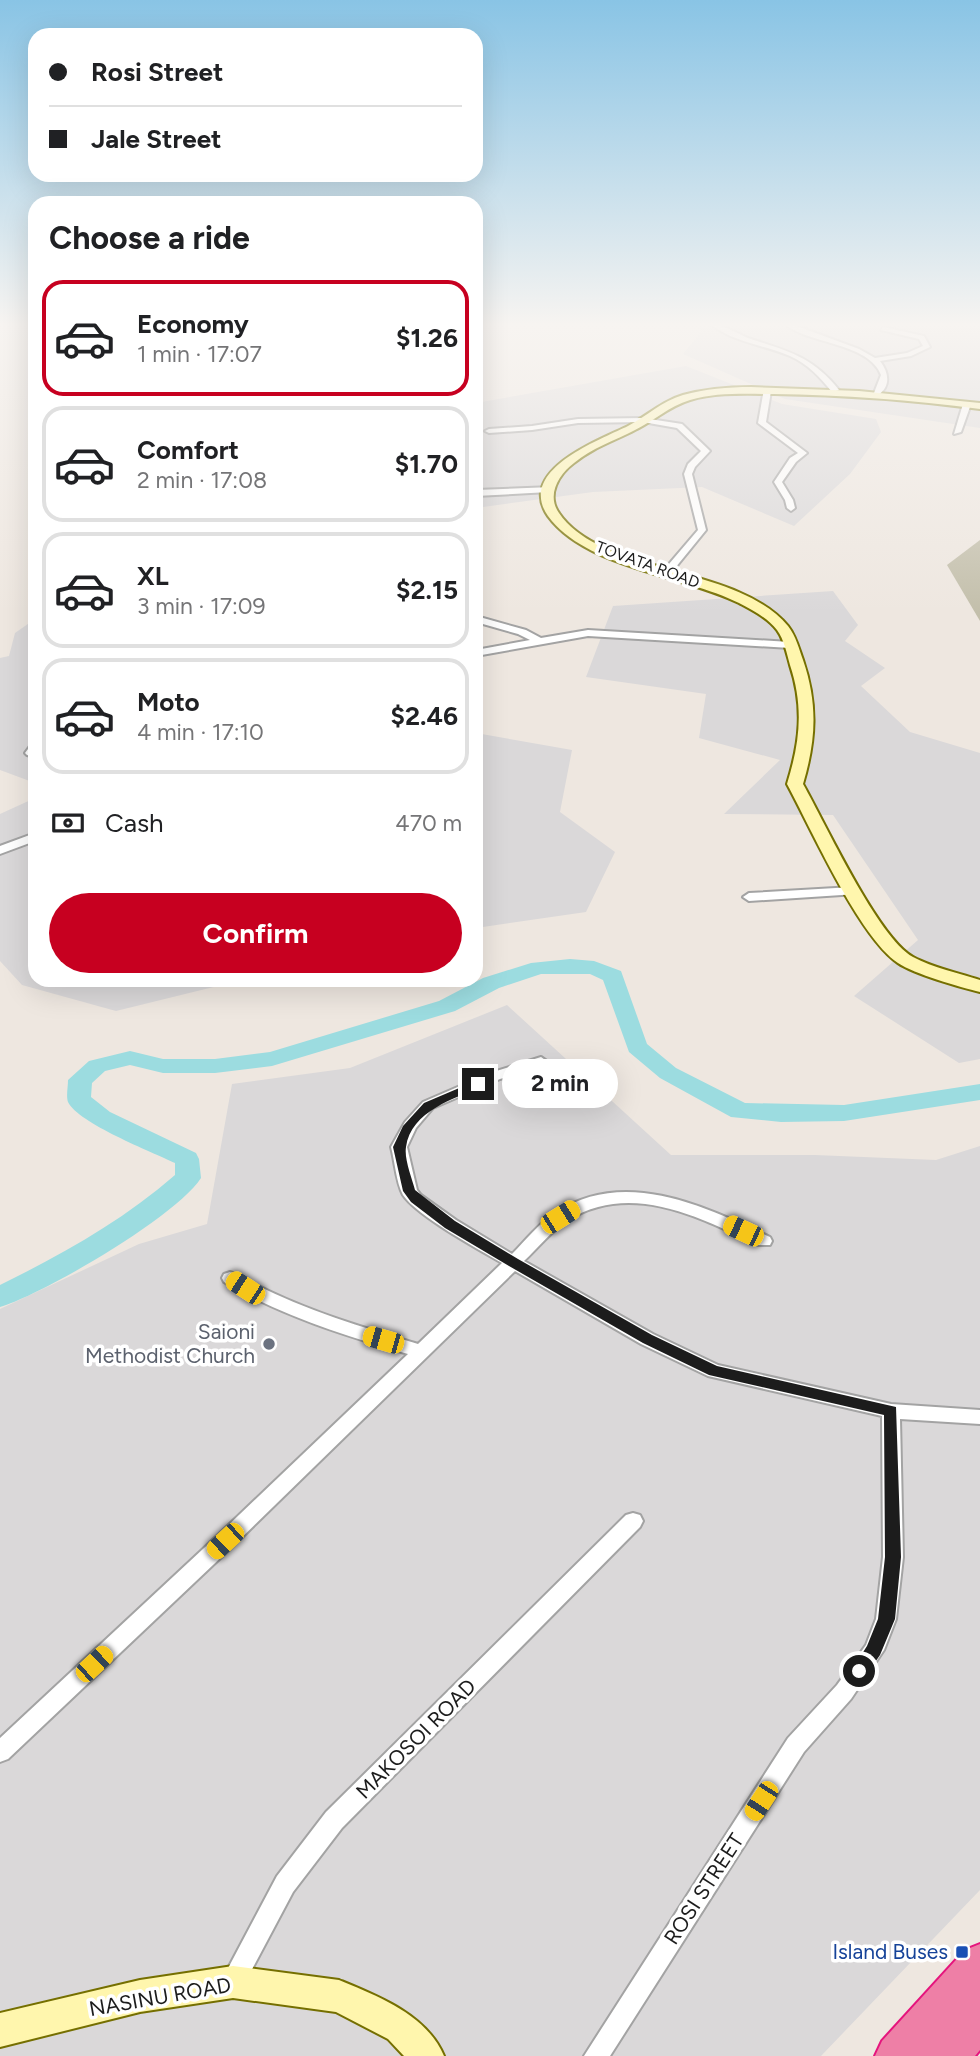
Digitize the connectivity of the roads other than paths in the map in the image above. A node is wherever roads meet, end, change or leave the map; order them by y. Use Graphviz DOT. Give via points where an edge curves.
graph roads {
  1 [pos="581,421"];
  2 [pos="641,421"];
  3 [pos="649,421"];
  4 [pos="761,421"];
  5 [pos="964,421"];
  6 [pos="489,431"];
  7 [pos="957,432"];
  8 [pos="549,489"];
  9 [pos="483,493"];
  10 [pos="791,508"];
  11 [pos="668,571"];
  12 [pos="483,621"];
  13 [pos="538,641"];
  14 [pos="790,645"];
  15 [pos="483,652"];
  16 [pos="28,840"];
  17 [pos="0,850"];
  18 [pos="853,891"];
  19 [pos="749,897"];
  20 [pos="980,986"];
  21 [pos="541,1062"];
  22 [pos="764,1241"];
  23 [pos="514,1262"];
  24 [pos="230,1278"];
  25 [pos="421,1351"];
  26 [pos="891,1411"];
  27 [pos="980,1417"];
  28 [pos="633,1521"];
  29 [pos="0,1752"];
  30 [pos="980,1965"];
  31 [pos="233,1982"];
  32 [pos="980,2018"];
  33 [pos="1,2027"];
  34 [pos="427,2056"];
  35 [pos="596,2056"];
  36 [pos="897,2056"];
  37 [pos="946,2056"];
  1 -- 6 [label="street"];
  2 -- 8 [label="street" via="587,447 561,466"];
  3 -- 11 [label="street" via="679,426 706,451 688,474 702,532"];
  4 -- 10 [label="street" via="803,453 778,482"];
  5 -- 7 [label="street"];
  8 -- 9 [label="street"];
  8 -- 11 [label="street, TOVATA ROAD" via="551,511 573,536"];
  11 -- 14 [label="street, TOVATA ROAD" via="769,616 783,629"];
  12 -- 13 [label="street"];
  13 -- 14 [label="street" via="588,633"];
  13 -- 15 [label="street"];
  14 -- 18 [label="street, TOVATA ROAD" via="809,703 805,748 794,784"];
  16 -- 17 [label="street"];
  18 -- 19 [label="street"];
  18 -- 20 [label="street, TOVATA ROAD" via="891,949 917,965"];
  21 -- 23 [label="street" via="428,1105 399,1147 415,1199"];
  22 -- 23 [label="street" via="676,1202 622,1197 576,1208 560,1217"];
  23 -- 25 [label="street"];
  23 -- 26 [label="street" via="714,1371"];
  24 -- 25 [label="street" via="261,1297"];
  25 -- 29 [label="street"];
  26 -- 27 [label="street"];
  26 -- 35 [label="street, ROSI STREET" via="893,1557 886,1619 874,1650 796,1745"];
  28 -- 31 [label="street, MAKOSOI ROAD" via="334,1821 285,1884"];
  30 -- 36 [label="highway"];
  31 -- 33 [label="street, NASINU ROAD" via="140,1996"];
  31 -- 34 [label="street, NASINU ROAD" via="340,1996 400,2027"];
  32 -- 37 [label="highway"];
}
